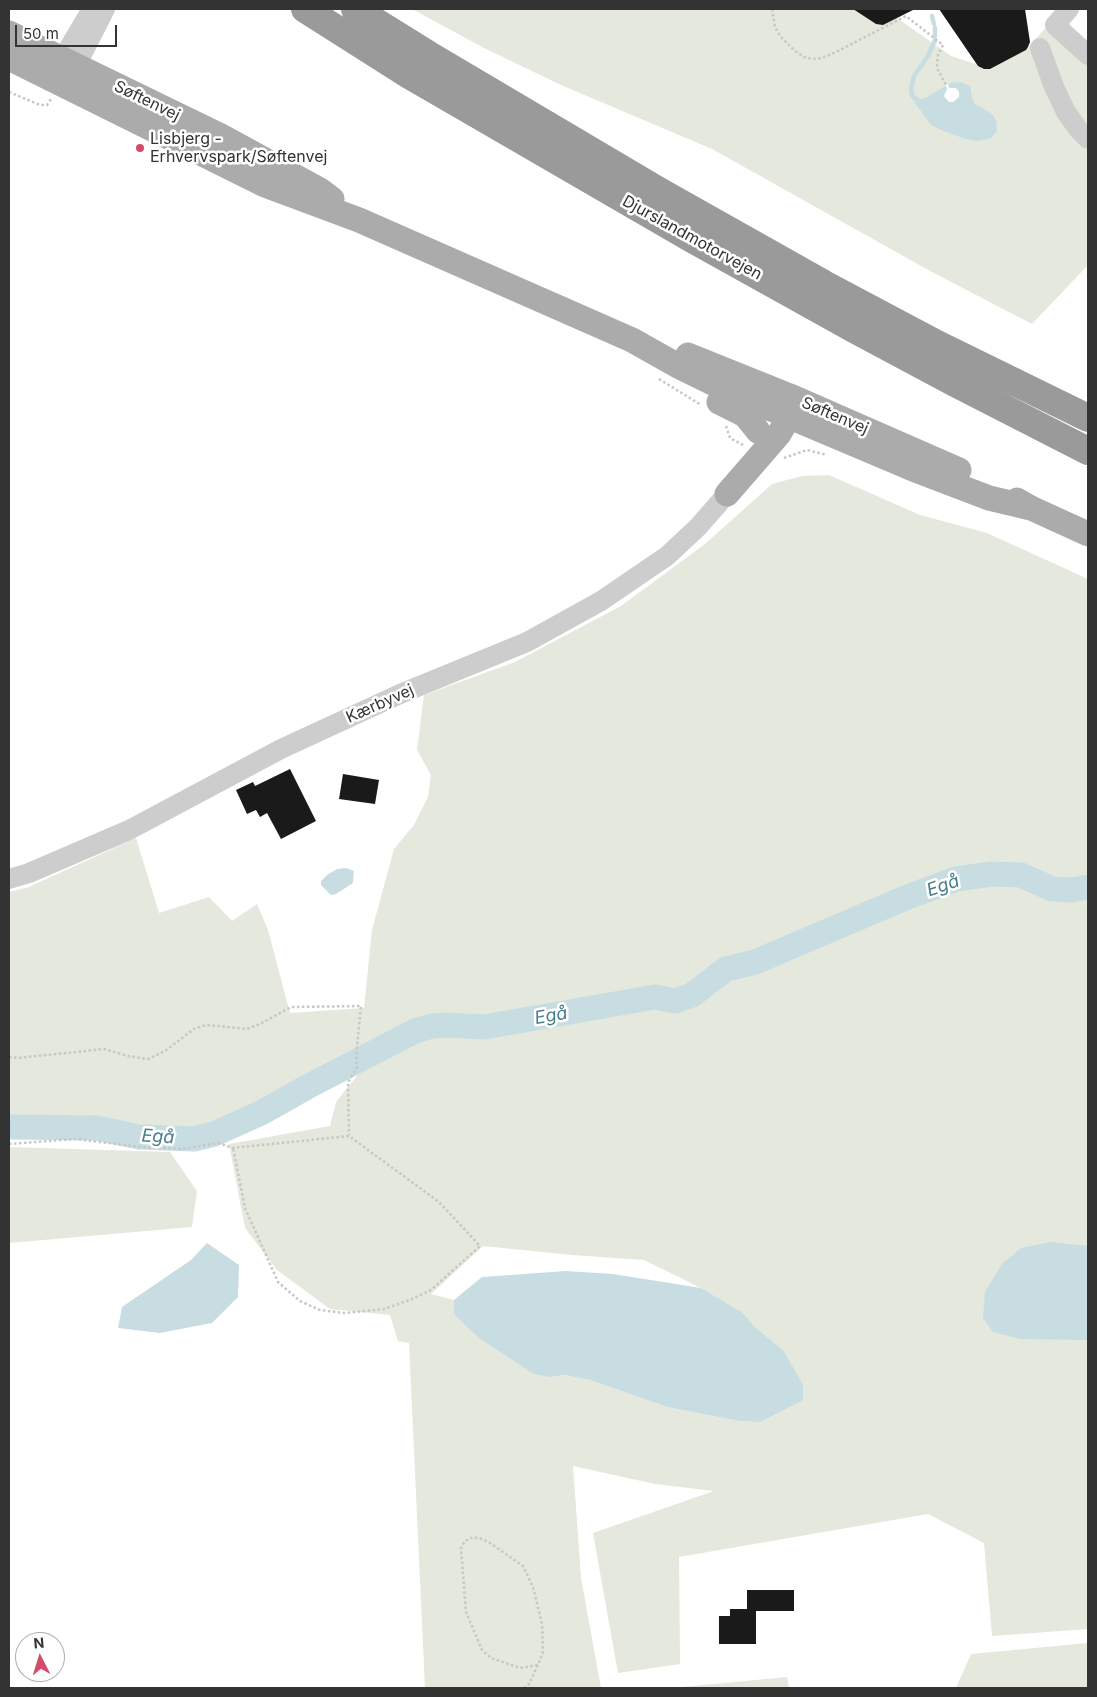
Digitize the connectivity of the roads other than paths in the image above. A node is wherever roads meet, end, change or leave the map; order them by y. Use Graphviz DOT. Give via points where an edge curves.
graph roads {
  1 [pos="80,9"];
  2 [pos="92,9"];
  3 [pos="106,9"];
  4 [pos="305,9"];
  5 [pos="355,9"];
  6 [pos="1069,9"];
  7 [pos="9,33"];
  8 [pos="21,47"];
  9 [pos="1040,48"];
  10 [pos="1088,55"];
  11 [pos="9,58"];
  12 [pos="66,76"];
  13 [pos="504,99"];
  14 [pos="1088,139"];
  15 [pos="632,340"];
  16 [pos="654,352"];
  17 [pos="1088,403"];
  18 [pos="783,407"];
  19 [pos="1088,418"];
  20 [pos="758,431"];
  21 [pos="1088,451"];
  22 [pos="727,494"];
  23 [pos="1088,534"];
  24 [pos="9,879"];
  1 -- 8 [label="street" via="52,45"];
  2 -- 12 [label="street" via="67,51"];
  3 -- 12 [label="street"];
  4 -- 21 [label="highway, Djurslandmotorvejen" via="417,80 692,239 854,330"];
  5 -- 13 [label="highway, Djurslandmotorvejen"];
  6 -- 10 [label="street" via="1055,25"];
  7 -- 8 [label="main road, Søftenvej"];
  8 -- 12 [label="main road, Søftenvej"];
  9 -- 14 [label="street" via="1066,112"];
  11 -- 12 [label="main road, Søftenvej"];
  12 -- 15 [label="main road, Søftenvej" via="265,185 359,220"];
  13 -- 17 [label="highway" via="828,273"];
  13 -- 19 [label="highway, Djurslandmotorvejen" via="824,284"];
  15 -- 16 [label="main road, Søftenvej"];
  15 -- 18 [label="main road, Søftenvej" via="713,364"];
  16 -- 18 [label="main road, Søftenvej" via="731,392"];
  16 -- 20 [label="main road" via="682,381 745,415"];
  18 -- 20 [label="main road"];
  18 -- 22 [label="main road" via="778,434"];
  18 -- 23 [label="main road, Søftenvej" via="991,484 1031,508"];
  20 -- 22 [label="main road"];
  22 -- 24 [label="street, Kærbyvej" via="667,556 601,601 528,642 400,694 281,749 129,830"];
}
